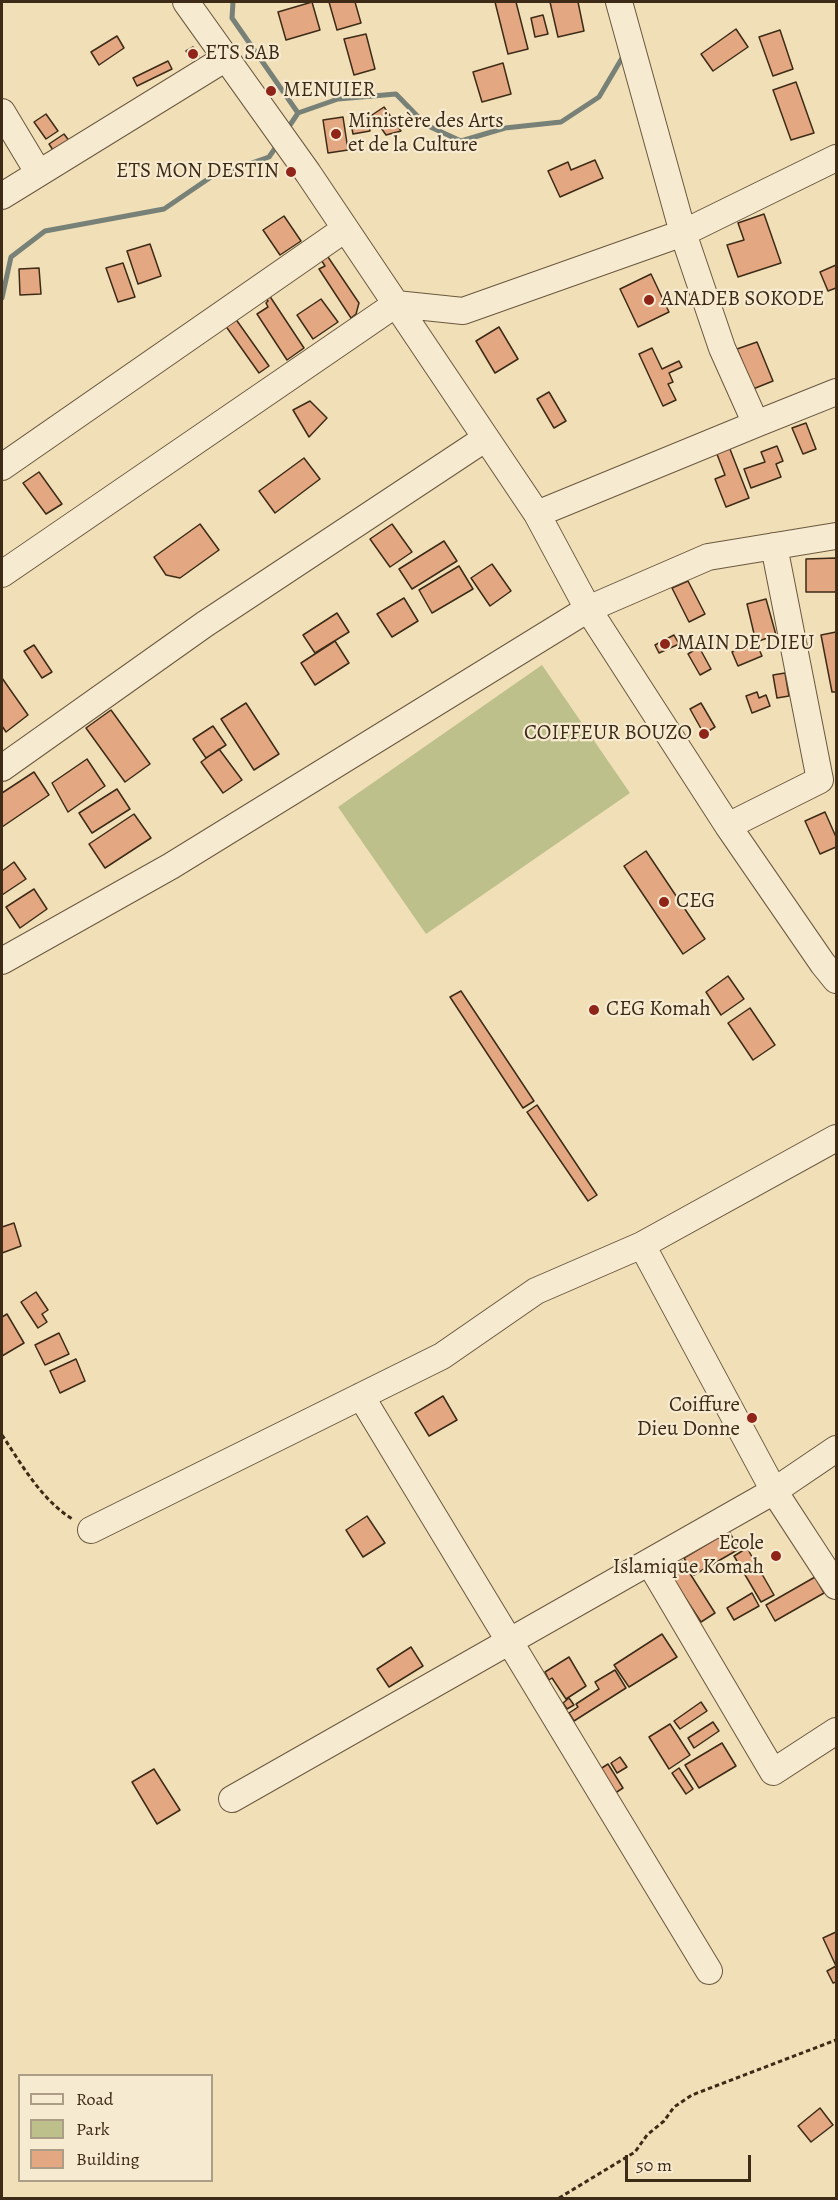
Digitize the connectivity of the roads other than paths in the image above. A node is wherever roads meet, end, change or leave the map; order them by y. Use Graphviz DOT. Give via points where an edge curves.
graph roads {
  1 [pos="186,2"];
  2 [pos="619,2"];
  3 [pos="226,58"];
  4 [pos="2,112"];
  5 [pos="837,158"];
  6 [pos="38,172"];
  7 [pos="2,196"];
  8 [pos="345,229"];
  9 [pos="683,233"];
  10 [pos="396,304"];
  11 [pos="837,392"];
  12 [pos="756,424"];
  13 [pos="486,438"];
  14 [pos="2,467"];
  15 [pos="537,514"];
  16 [pos="837,536"];
  17 [pos="774,546"];
  18 [pos="2,574"];
  19 [pos="588,609"];
  20 [pos="2,768"];
  21 [pos="728,826"];
  22 [pos="2,961"];
  23 [pos="832,967"];
  24 [pos="837,1138"];
  25 [pos="642,1245"];
  26 [pos="361,1396"];
  27 [pos="837,1449"];
  28 [pos="774,1491"];
  29 [pos="91,1530"];
  30 [pos="649,1562"];
  31 [pos="837,1586"];
  32 [pos="510,1641"];
  33 [pos="837,1731"];
  34 [pos="232,1799"];
  35 [pos="709,1971"];
  1 -- 3 [label="street"];
  2 -- 9 [label="street"];
  3 -- 6 [label="street"];
  3 -- 8 [label="street"];
  4 -- 6 [label="street"];
  5 -- 9 [label="street"];
  6 -- 7 [label="street"];
  8 -- 10 [label="street"];
  8 -- 14 [label="street"];
  9 -- 10 [label="street" via="463,311"];
  9 -- 12 [label="street" via="722,348"];
  10 -- 13 [label="street"];
  10 -- 18 [label="street"];
  11 -- 12 [label="street"];
  12 -- 15 [label="street"];
  13 -- 15 [label="street"];
  13 -- 20 [label="street" via="205,624"];
  15 -- 19 [label="street"];
  16 -- 17 [label="street"];
  17 -- 19 [label="street" via="708,557"];
  17 -- 21 [label="street" via="820,780"];
  19 -- 21 [label="street"];
  19 -- 22 [label="street" via="171,866"];
  21 -- 23 [label="street"];
  24 -- 25 [label="street"];
  25 -- 26 [label="street" via="536,1291 442,1356"];
  25 -- 28 [label="street"];
  26 -- 29 [label="street"];
  26 -- 32 [label="street"];
  27 -- 28 [label="street"];
  28 -- 30 [label="street"];
  28 -- 31 [label="street"];
  30 -- 32 [label="street"];
  30 -- 33 [label="street" via="773,1772"];
  32 -- 34 [label="street"];
  32 -- 35 [label="street"];
}
